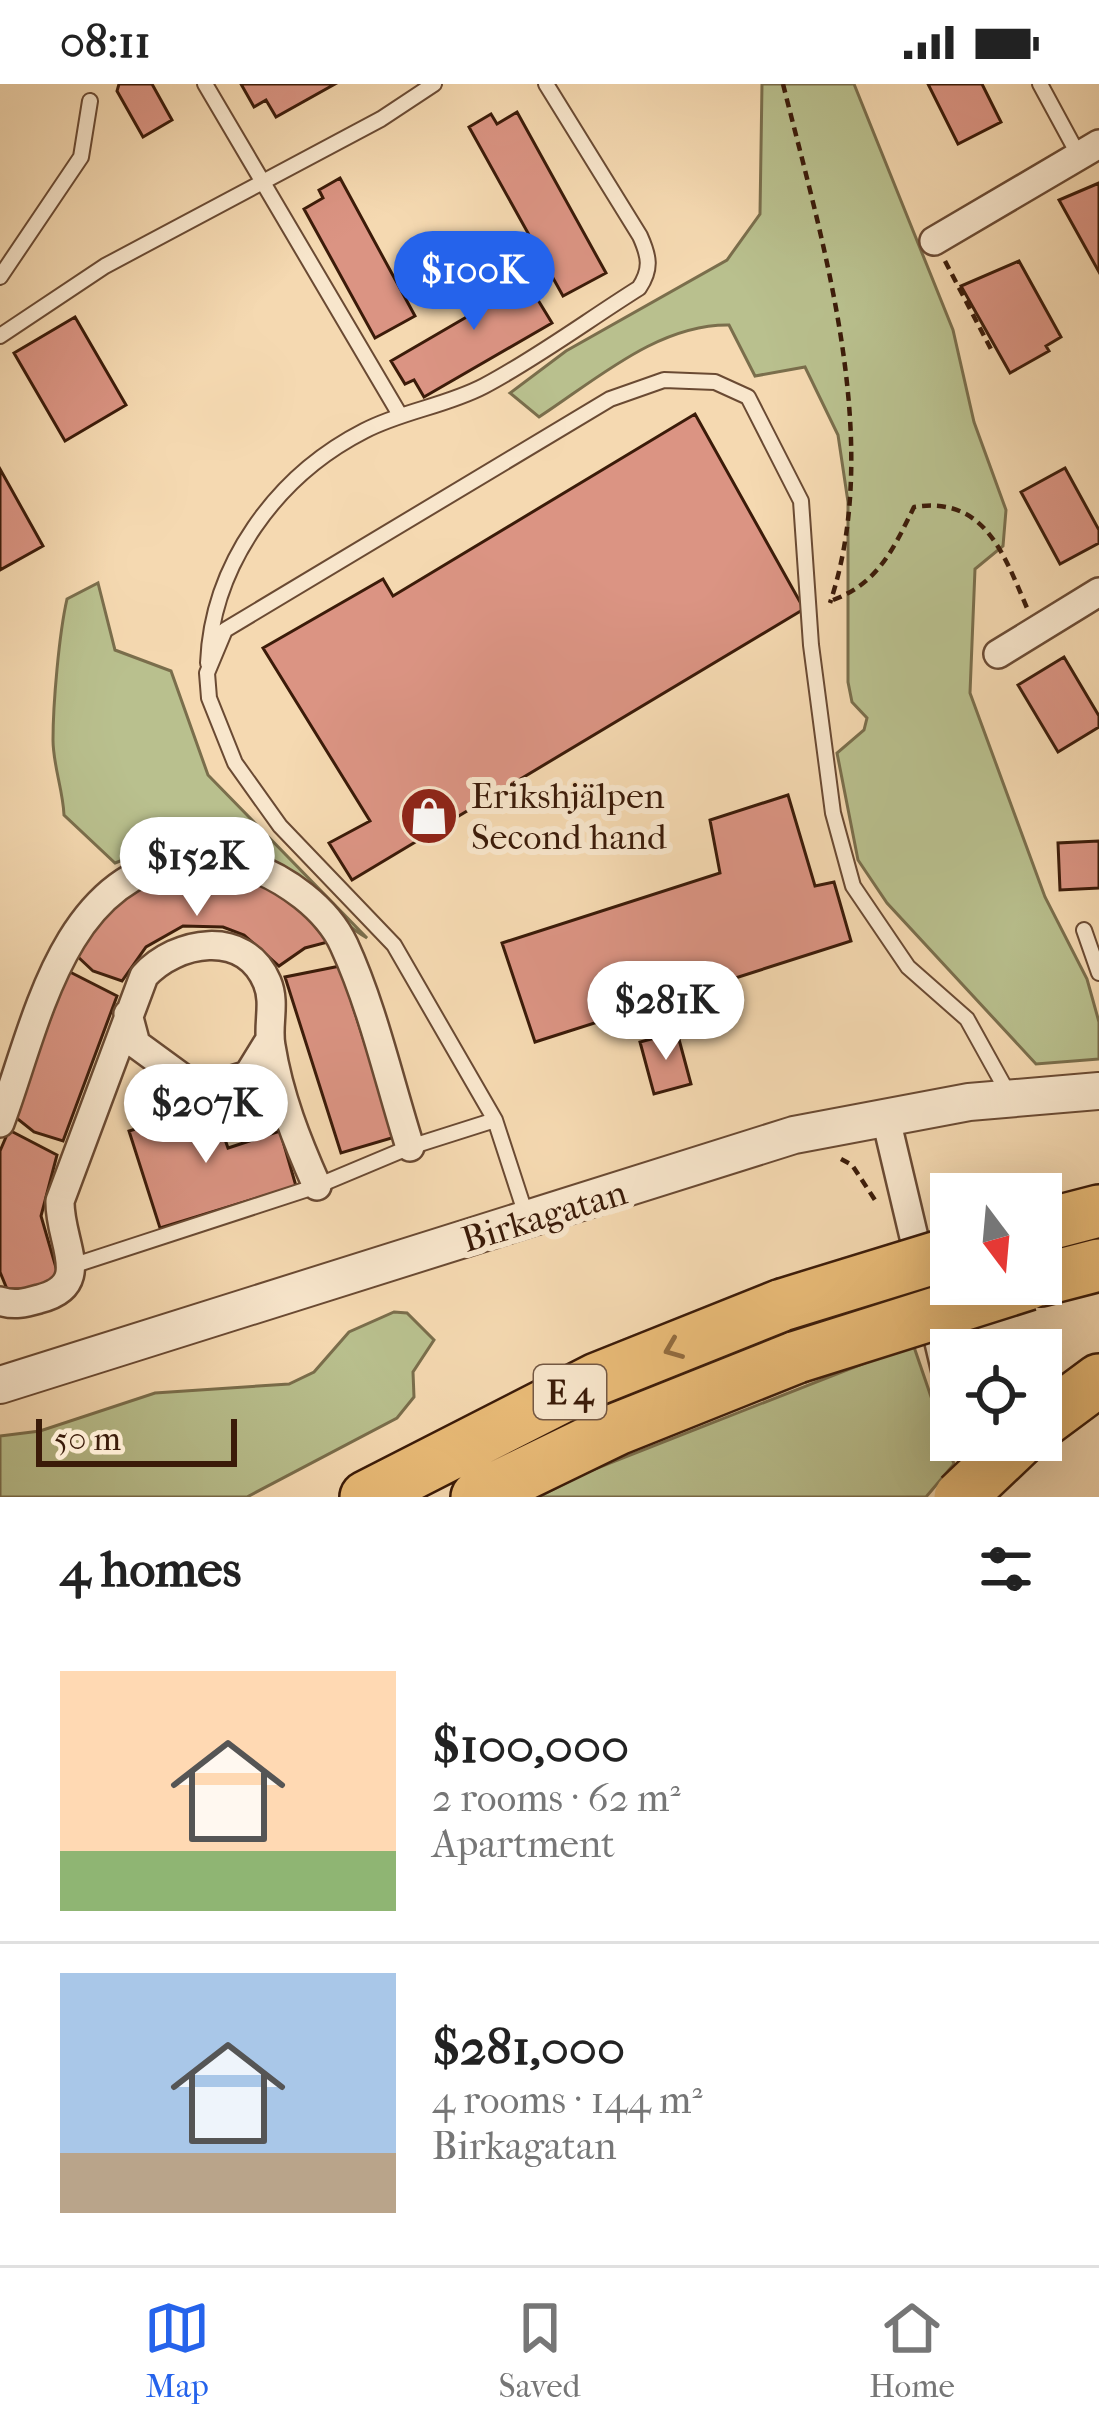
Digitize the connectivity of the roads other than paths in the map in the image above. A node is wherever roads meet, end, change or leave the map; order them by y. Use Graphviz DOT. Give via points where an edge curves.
graph roads {
  1 [pos="205,84"];
  2 [pos="434,84"];
  3 [pos="546,84"];
  4 [pos="1040,84"];
  5 [pos="90,101"];
  6 [pos="1089,150"];
  7 [pos="263,180"];
  8 [pos="934,241"];
  9 [pos="0,278"];
  10 [pos="0,336"];
  11 [pos="400,415"];
  12 [pos="1099,592"];
  13 [pos="998,654"];
  14 [pos="207,673"];
  15 [pos="1084,930"];
  16 [pos="1099,973"];
  17 [pos="128,1014"];
  18 [pos="269,1041"];
  19 [pos="1099,1091"];
  20 [pos="1009,1098"];
  21 [pos="885,1115"];
  22 [pos="495,1120"];
  23 [pos="0,1123"];
  24 [pos="410,1147"];
  25 [pos="317,1186"];
  26 [pos="527,1219"];
  27 [pos="930,1260"];
  28 [pos="72,1265"];
  29 [pos="0,1301"];
  30 [pos="964,1305"];
  31 [pos="936,1329"];
  32 [pos="1099,1380"];
  33 [pos="0,1385"];
  34 [pos="1062,1407"];
  35 [pos="979,1461"];
  36 [pos="998,1461"];
  37 [pos="366,1497"];
  38 [pos="477,1497"];
  39 [pos="960,1497"];
  40 [pos="995,1497"];
  1 -- 7 [label="lane"];
  2 -- 7 [label="lane"];
  3 -- 11 [label="lane" via="640,236 647,275 639,288 483,386"];
  4 -- 6 [label="lane"];
  5 -- 9 [label="lane" via="81,157"];
  6 -- 8 [label="street"];
  7 -- 10 [label="lane" via="105,266"];
  7 -- 11 [label="lane"];
  11 -- 14 [label="lane" via="322,459 260,520 218,590"];
  12 -- 13 [label="street"];
  14 -- 20 [label="lane" via="225,629 610,399 664,380 715,382 748,397 801,501 833,813 853,886 908,967 968,1019"];
  14 -- 22 [label="lane" via="208,698 235,763 280,826 394,945"];
  15 -- 16 [label="lane"];
  17 -- 18 [label="street" via="136,1044 188,1082 248,1075"];
  17 -- 18 [label="street" via="160,959 202,943 250,959 266,980"];
  17 -- 28 [label="street" via="60,1201"];
  18 -- 25 [label="street" via="288,1122"];
  19 -- 20 [label="street, Birkagatan"];
  20 -- 21 [label="street, Birkagatan"];
  21 -- 26 [label="street, Birkagatan" via="794,1135"];
  21 -- 31 [label="street"];
  22 -- 24 [label="lane"];
  22 -- 26 [label="lane"];
  23 -- 24 [label="street" via="64,950 88,912 122,881 197,857 278,877 343,942"];
  24 -- 25 [label="lane"];
  25 -- 28 [label="lane"];
  26 -- 33 [label="street, Birkagatan"];
  27 -- 37 [label="highway, E 4, one-way, bridge" via="782,1306 597,1379"];
  28 -- 29 [label="street" via="59,1294"];
  30 -- 38 [label="highway, E 4, bridge" via="797,1357 617,1429"];
  32 -- 34 [label="highway"];
  35 -- 40 [label="street"];
  36 -- 39 [label="highway, bridge"];
}
